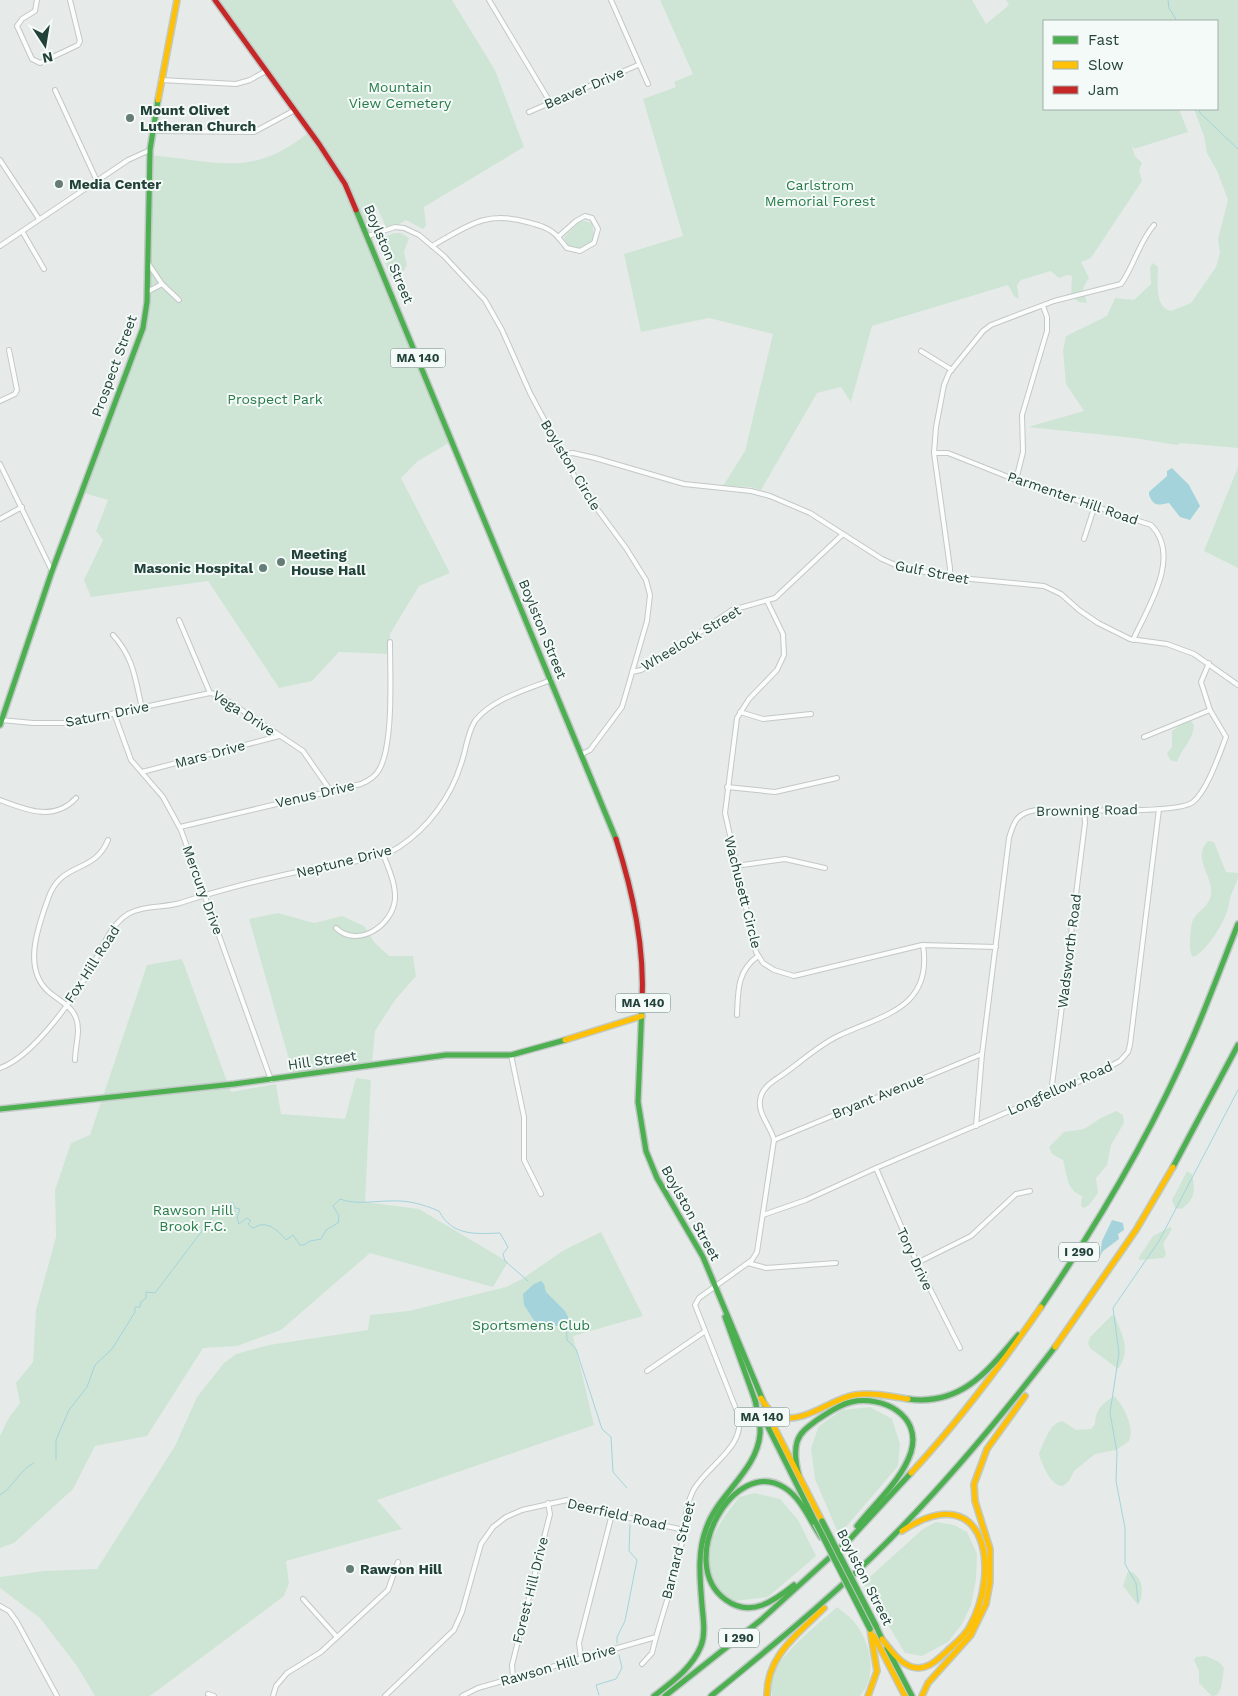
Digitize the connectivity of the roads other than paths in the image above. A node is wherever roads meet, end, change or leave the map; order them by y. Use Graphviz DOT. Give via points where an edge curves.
graph roads {
  1 [pos="37,0"];
  2 [pos="70,0"];
  3 [pos="177,0"];
  4 [pos="216,0"];
  5 [pos="489,0"];
  6 [pos="611,0"];
  7 [pos="638,65"];
  8 [pos="266,71"];
  9 [pos="161,80"];
  10 [pos="648,84"];
  11 [pos="55,90"];
  12 [pos="550,102"];
  13 [pos="295,110"];
  14 [pos="529,112"];
  15 [pos="153,131"];
  16 [pos="150,150"];
  17 [pos="0,160"];
  18 [pos="97,181"];
  19 [pos="39,219"];
  20 [pos="1154,225"];
  21 [pos="22,230"];
  22 [pos="368,236"];
  23 [pos="558,237"];
  24 [pos="0,246"];
  25 [pos="432,246"];
  26 [pos="147,261"];
  27 [pos="44,269"];
  28 [pos="162,284"];
  29 [pos="147,292"];
  30 [pos="179,300"];
  31 [pos="1043,306"];
  32 [pos="9,350"];
  33 [pos="920,351"];
  34 [pos="952,370"];
  35 [pos="0,401"];
  36 [pos="934,453"];
  37 [pos="562,454"];
  38 [pos="0,464"];
  39 [pos="1016,480"];
  40 [pos="1095,505"];
  41 [pos="22,507"];
  42 [pos="0,519"];
  43 [pos="844,534"];
  44 [pos="1084,539"];
  45 [pos="46,558"];
  46 [pos="57,558"];
  47 [pos="52,571"];
  48 [pos="950,577"];
  49 [pos="767,602"];
  50 [pos="179,620"];
  51 [pos="113,635"];
  52 [pos="1133,640"];
  53 [pos="390,642"];
  54 [pos="1209,663"];
  55 [pos="632,672"];
  56 [pos="551,680"];
  57 [pos="1238,685"];
  58 [pos="210,693"];
  59 [pos="142,708"];
  60 [pos="1210,710"];
  61 [pos="740,712"];
  62 [pos="114,713"];
  63 [pos="811,714"];
  64 [pos="1,721"];
  65 [pos="279,736"];
  66 [pos="1144,737"];
  67 [pos="582,754"];
  68 [pos="142,772"];
  69 [pos="837,778"];
  70 [pos="727,787"];
  71 [pos="330,790"];
  72 [pos="76,798"];
  73 [pos="0,800"];
  74 [pos="1159,809"];
  75 [pos="1084,810"];
  76 [pos="180,827"];
  77 [pos="108,840"];
  78 [pos="383,854"];
  79 [pos="735,866"];
  80 [pos="825,868"];
  81 [pos="203,895"];
  82 [pos="1238,924"];
  83 [pos="336,928"];
  84 [pos="923,945"];
  85 [pos="996,947"];
  86 [pos="758,956"];
  87 [pos="66,1005"];
  88 [pos="737,1015"];
  89 [pos="642,1016"];
  90 [pos="1238,1045"];
  91 [pos="511,1054"];
  92 [pos="982,1054"];
  93 [pos="74,1060"];
  94 [pos="0,1068"];
  95 [pos="271,1080"];
  96 [pos="1052,1093"];
  97 [pos="0,1109"];
  98 [pos="976,1126"];
  99 [pos="774,1140"];
  100 [pos="876,1168"];
  101 [pos="1030,1192"];
  102 [pos="541,1194"];
  103 [pos="763,1214"];
  104 [pos="748,1263"];
  105 [pos="836,1263"];
  106 [pos="917,1263"];
  107 [pos="715,1286"];
  108 [pos="1039,1313"];
  109 [pos="704,1332"];
  110 [pos="960,1348"];
  111 [pos="1054,1352"];
  112 [pos="647,1371"];
  113 [pos="758,1399"];
  114 [pos="799,1476"];
  115 [pos="548,1503"];
  116 [pos="612,1514"];
  117 [pos="817,1523"];
  118 [pos="684,1530"];
  119 [pos="893,1536"];
  120 [pos="842,1546"];
  121 [pos="398,1562"];
  122 [pos="825,1562"];
  123 [pos="843,1585"];
  124 [pos="303,1599"];
  125 [pos="0,1606"];
  126 [pos="870,1629"];
  127 [pos="337,1637"];
  128 [pos="656,1637"];
  129 [pos="882,1639"];
  130 [pos="581,1658"];
  131 [pos="642,1664"];
  132 [pos="513,1677"];
  133 [pos="208,1694"];
  134 [pos="57,1696"];
  135 [pos="214,1696"];
  136 [pos="272,1696"];
  137 [pos="385,1696"];
  138 [pos="462,1696"];
  139 [pos="654,1696"];
  140 [pos="665,1696"];
  141 [pos="711,1696"];
  142 [pos="767,1696"];
  143 [pos="868,1696"];
  144 [pos="905,1696"];
  145 [pos="912,1696"];
  146 [pos="922,1696"];
  1 -- 2 [label="street" via="35,11 17,26 32,59 40,63 80,42"];
  3 -- 9 [label="main road, Prospect Street"];
  4 -- 8 [label="main road, Boylston Street / MA 140"];
  5 -- 12 [label="street"];
  6 -- 7 [label="street"];
  7 -- 10 [label="street"];
  7 -- 12 [label="street, Beaver Drive"];
  8 -- 9 [label="street" via="236,84"];
  8 -- 13 [label="main road, Boylston Street / MA 140"];
  9 -- 15 [label="main road, Prospect Street"];
  11 -- 18 [label="street"];
  12 -- 14 [label="street, Beaver Drive"];
  13 -- 15 [label="street" via="254,132"];
  13 -- 22 [label="main road, Boylston Street / MA 140" via="345,184"];
  15 -- 16 [label="main road, Prospect Street"];
  16 -- 18 [label="street"];
  16 -- 26 [label="main road, Prospect Street"];
  17 -- 19 [label="street"];
  18 -- 19 [label="street"];
  19 -- 21 [label="street"];
  20 -- 31 [label="street" via="1145,235 1121,284"];
  21 -- 24 [label="street"];
  21 -- 27 [label="street"];
  22 -- 25 [label="street, Boylston Circle" via="401,228 419,235"];
  22 -- 56 [label="main road, Boylston Street / MA 140"];
  23 -- 23 [label="street" via="567,248 580,251 594,243 598,229 592,218 581,217"];
  23 -- 25 [label="street" via="540,225 500,217 472,223"];
  25 -- 37 [label="street, Boylston Circle" via="492,311"];
  26 -- 28 [label="street"];
  26 -- 29 [label="main road, Prospect Street"];
  28 -- 29 [label="street"];
  28 -- 30 [label="street"];
  29 -- 46 [label="main road, Prospect Street" via="143,328"];
  31 -- 34 [label="street" via="987,328"];
  31 -- 39 [label="street" via="1047,330 1022,415 1023,452"];
  32 -- 35 [label="street" via="17,390"];
  33 -- 34 [label="street"];
  34 -- 36 [label="street" via="942,394"];
  36 -- 39 [label="street, Parmenter Hill Road" via="948,453"];
  36 -- 48 [label="street"];
  37 -- 43 [label="street, Gulf Street" via="595,458 684,484 762,493 810,513"];
  37 -- 55 [label="street, Boylston Circle" via="586,496 626,548 649,587 647,621"];
  38 -- 41 [label="street"];
  39 -- 40 [label="street, Parmenter Hill Road"];
  40 -- 44 [label="street"];
  40 -- 52 [label="street, Parmenter Hill Road" via="1151,526 1159,533 1163,545 1164,569"];
  41 -- 42 [label="street"];
  41 -- 45 [label="street"];
  43 -- 48 [label="street, Gulf Street" via="893,565"];
  43 -- 49 [label="street, Wheelock Street"];
  45 -- 46 [label="street"];
  45 -- 47 [label="street"];
  46 -- 47 [label="main road, Prospect Street"];
  47 -- 64 [label="main road, Prospect Street"];
  48 -- 52 [label="street, Gulf Street" via="1033,584 1055,590 1088,617"];
  49 -- 55 [label="street, Wheelock Street" via="732,610 664,657"];
  49 -- 61 [label="street, Wachusett Circle" via="783,634 784,655 777,670"];
  50 -- 58 [label="street, Vega Drive"];
  51 -- 59 [label="street" via="130,659"];
  52 -- 54 [label="street, Gulf Street" via="1168,644"];
  53 -- 71 [label="street, Venus Drive" via="390,709 385,755 380,769 364,783"];
  54 -- 57 [label="street, Gulf Street"];
  54 -- 60 [label="street, Browning Road" via="1200,682"];
  55 -- 67 [label="street, Boylston Circle" via="619,714 590,750"];
  56 -- 67 [label="main road, Boylston Street / MA 140"];
  56 -- 78 [label="street, Neptune Drive" via="506,699 480,716 472,728 446,798 419,832"];
  58 -- 59 [label="street, Saturn Drive"];
  58 -- 65 [label="street, Vega Drive" via="219,695"];
  59 -- 62 [label="street, Saturn Drive"];
  60 -- 66 [label="street"];
  60 -- 74 [label="street, Browning Road" via="1226,737 1202,791 1188,805"];
  61 -- 63 [label="street" via="764,719"];
  61 -- 70 [label="street, Wachusett Circle" via="734,730"];
  62 -- 64 [label="street, Saturn Drive" via="61,723"];
  62 -- 68 [label="street, Mercury Drive" via="127,751"];
  65 -- 68 [label="street, Mars Drive"];
  65 -- 71 [label="street, Vega Drive" via="303,752"];
  67 -- 89 [label="main road, Boylston Street / MA 140" via="631,886 642,954"];
  68 -- 76 [label="street, Mercury Drive" via="163,797"];
  69 -- 70 [label="street" via="775,792"];
  70 -- 79 [label="street, Wachusett Circle" via="726,817"];
  71 -- 76 [label="street, Venus Drive"];
  72 -- 73 [label="street" via="62,809 42,813"];
  74 -- 75 [label="street, Browning Road"];
  74 -- 96 [label="street, Longfellow Road" via="1128,1052 1116,1064"];
  75 -- 85 [label="street, Browning Road" via="1036,810 1021,814 1015,820 1009,838"];
  75 -- 96 [label="street, Wadsworth Road"];
  76 -- 81 [label="street, Mercury Drive"];
  77 -- 87 [label="street" via="96,859 64,873 56,881 37,932 34,953 38,976 47,991"];
  78 -- 81 [label="street, Neptune Drive"];
  78 -- 83 [label="street" via="394,890 394,907 389,916 378,928 363,935 345,935"];
  79 -- 80 [label="street" via="785,859"];
  79 -- 86 [label="street, Wachusett Circle"];
  81 -- 87 [label="street, Fox Hill Road" via="128,914 114,927 86,978"];
  81 -- 95 [label="street, Mercury Drive"];
  82 -- 108 [label="main road, I 290" via="1195,1033 1151,1127 1096,1226"];
  84 -- 85 [label="street, Wachusett Circle"];
  84 -- 86 [label="street, Wachusett Circle" via="796,976 774,970"];
  84 -- 99 [label="street" via="920,979 907,1003 830,1041 765,1089 760,1106"];
  85 -- 92 [label="street, Browning Road"];
  86 -- 88 [label="street" via="747,965 740,978"];
  87 -- 93 [label="street" via="77,1022"];
  87 -- 94 [label="street, Fox Hill Road" via="23,1055"];
  89 -- 91 [label="main road, Hill Street"];
  89 -- 107 [label="main road, Boylston Street / MA 140" via="638,1099 645,1148 655,1176 698,1246"];
  90 -- 111 [label="main road, I 290" via="1154,1201"];
  91 -- 95 [label="main road, Hill Street" via="446,1055"];
  91 -- 102 [label="street" via="524,1115 524,1160"];
  92 -- 98 [label="street, Browning Road"];
  92 -- 99 [label="street, Bryant Avenue"];
  95 -- 97 [label="main road, Hill Street"];
  96 -- 98 [label="street, Longfellow Road"];
  98 -- 100 [label="street, Longfellow Road"];
  99 -- 103 [label="street"];
  100 -- 103 [label="street, Longfellow Road" via="806,1200"];
  100 -- 106 [label="street, Tory Drive"];
  101 -- 106 [label="street" via="1016,1194 973,1234"];
  103 -- 104 [label="street" via="756,1254"];
  104 -- 105 [label="street" via="766,1268"];
  104 -- 107 [label="street"];
  106 -- 110 [label="street, Tory Drive"];
  107 -- 109 [label="street, Barnard Street" via="695,1305"];
  107 -- 113 [label="main road, Boylston Street / MA 140" via="734,1345"];
  108 -- 113 [label="main road" via="974,1382 940,1399 922,1401 855,1395 792,1418 768,1410"];
  108 -- 120 [label="main road, I 290" via="948,1432"];
  109 -- 112 [label="street"];
  109 -- 118 [label="street, Barnard Street" via="738,1414 740,1428 736,1440 693,1491"];
  111 -- 119 [label="main road, I 290" via="980,1444"];
  111 -- 146 [label="main road" via="980,1464 974,1496 992,1557 987,1600 968,1642 929,1681"];
  113 -- 114 [label="main road, Boylston Street / MA 140"];
  113 -- 117 [label="main road, Boylston Street / MA 140"];
  113 -- 139 [label="main road" via="761,1429 758,1445 750,1462 714,1508 702,1545 700,1576 704,1626 701,1644 688,1665"];
  114 -- 117 [label="main road, Boylston Street / MA 140"];
  114 -- 120 [label="main road" via="795,1450 800,1436 807,1427 833,1409 852,1402 874,1400 891,1404 905,1416 912,1438 908,1458"];
  115 -- 116 [label="street, Deerfield Road" via="573,1501"];
  115 -- 132 [label="street, Forest Hill Drive" via="550,1514 512,1665"];
  115 -- 137 [label="street, Deerfield Road" via="509,1516 492,1529 477,1552 462,1612 454,1630"];
  116 -- 118 [label="street, Deerfield Road"];
  116 -- 130 [label="street" via="580,1641"];
  117 -- 122 [label="main road" via="796,1498 780,1486 759,1483 742,1489 728,1499 711,1528 706,1554 708,1576 722,1599 748,1608 769,1603"];
  117 -- 126 [label="main road, Boylston Street / MA 140, bridge"];
  117 -- 129 [label="main road, Boylston Street / MA 140, bridge"];
  118 -- 128 [label="street, Barnard Street"];
  119 -- 123 [label="main road, I 290"];
  119 -- 129 [label="main road" via="933,1515 959,1516 972,1526 980,1539 984,1577 978,1609 968,1629 931,1665 920,1668 908,1665"];
  120 -- 122 [label="main road, I 290"];
  121 -- 127 [label="street" via="388,1590"];
  122 -- 140 [label="main road, I 290" via="767,1614"];
  123 -- 141 [label="main road, I 290" via="758,1660"];
  123 -- 142 [label="main road" via="775,1660 767,1679"];
  124 -- 127 [label="street"];
  125 -- 134 [label="street" via="16,1620"];
  126 -- 143 [label="main road" via="879,1666"];
  126 -- 144 [label="main road, Boylston Street / MA 140"];
  127 -- 136 [label="street" via="321,1652 288,1673"];
  128 -- 130 [label="street, Rawson Hill Drive"];
  128 -- 131 [label="street, Barnard Street" via="650,1656"];
  129 -- 145 [label="main road, Boylston Street / MA 140"];
  130 -- 132 [label="street, Rawson Hill Drive"];
  132 -- 138 [label="street, Rawson Hill Drive"];
  133 -- 135 [label="street"];
}
